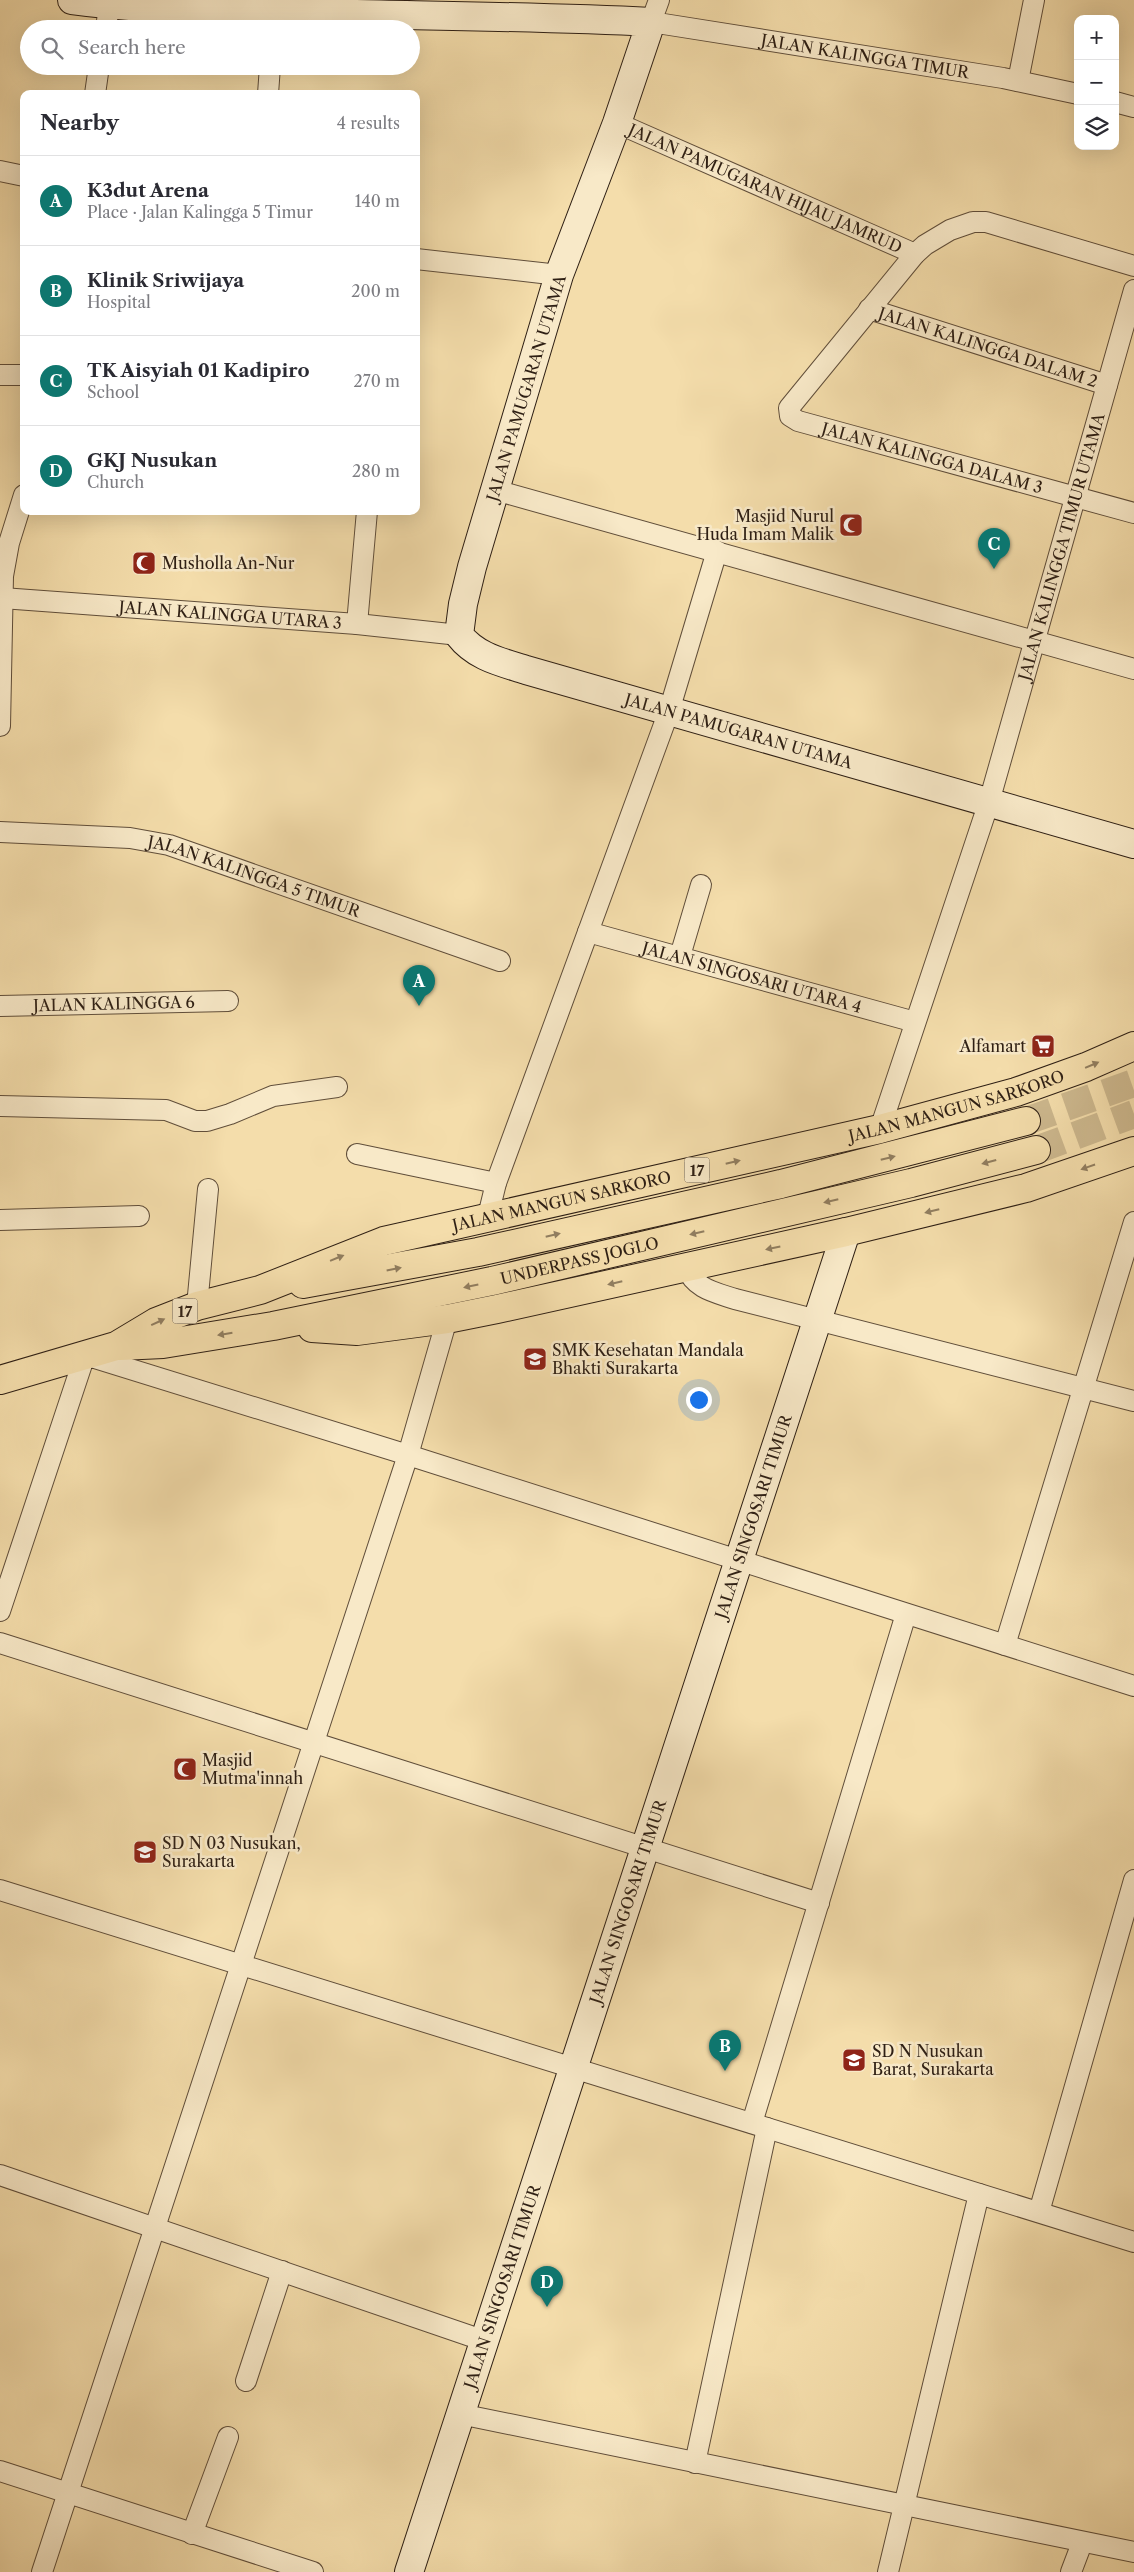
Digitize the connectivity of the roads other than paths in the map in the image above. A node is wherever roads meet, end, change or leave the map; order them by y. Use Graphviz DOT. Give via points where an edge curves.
graph roads {
  1 [pos="72,0"];
  2 [pos="1034,0"];
  3 [pos="655,11"];
  4 [pos="275,14"];
  5 [pos="108,17"];
  6 [pos="98,75"];
  7 [pos="269,75"];
  8 [pos="1018,81"];
  9 [pos="96,90"];
  10 [pos="268,90"];
  11 [pos="1074,93"];
  12 [pos="1119,103"];
  13 [pos="1134,106"];
  14 [pos="617,123"];
  15 [pos="0,171"];
  16 [pos="20,175"];
  17 [pos="914,254"];
  18 [pos="420,259"];
  19 [pos="1134,266"];
  20 [pos="559,275"];
  21 [pos="1134,290"];
  22 [pos="870,309"];
  23 [pos="0,374"];
  24 [pos="20,375"];
  25 [pos="1107,385"];
  26 [pos="495,490"];
  27 [pos="1075,496"];
  28 [pos="20,509"];
  29 [pos="1134,513"];
  30 [pos="367,515"];
  31 [pos="717,552"];
  32 [pos="2,598"];
  33 [pos="357,624"];
  34 [pos="459,635"];
  35 [pos="1034,640"];
  36 [pos="1134,669"];
  37 [pos="0,690"];
  38 [pos="669,711"];
  39 [pos="0,726"];
  40 [pos="989,802"];
  41 [pos="0,832"];
  42 [pos="1134,844"];
  43 [pos="701,885"];
  44 [pos="588,932"];
  45 [pos="680,956"];
  46 [pos="500,962"];
  47 [pos="228,1001"];
  48 [pos="0,1006"];
  49 [pos="915,1022"];
  50 [pos="1134,1046"];
  51 [pos="337,1088"];
  52 [pos="0,1106"];
  53 [pos="1026,1120"];
  54 [pos="880,1129"];
  55 [pos="1036,1150"];
  56 [pos="1134,1151"];
  57 [pos="357,1154"];
  58 [pos="496,1183"];
  59 [pos="208,1189"];
  60 [pos="139,1216"];
  61 [pos="488,1216"];
  62 [pos="0,1220"];
  63 [pos="1134,1222"];
  64 [pos="846,1232"];
  65 [pos="686,1267"];
  66 [pos="260,1290"];
  67 [pos="197,1306"];
  68 [pos="448,1319"];
  69 [pos="817,1320"];
  70 [pos="273,1326"];
  71 [pos="116,1346"];
  72 [pos="84,1355"];
  73 [pos="0,1380"];
  74 [pos="1084,1388"];
  75 [pos="1134,1401"];
  76 [pos="408,1455"];
  77 [pos="739,1560"];
  78 [pos="0,1611"];
  79 [pos="906,1614"];
  80 [pos="0,1643"];
  81 [pos="1005,1645"];
  82 [pos="1134,1686"];
  83 [pos="314,1743"];
  84 [pos="645,1848"];
  85 [pos="1134,1880"];
  86 [pos="0,1890"];
  87 [pos="818,1903"];
  88 [pos="241,1965"];
  89 [pos="573,2068"];
  90 [pos="759,2126"];
  91 [pos="0,2175"];
  92 [pos="980,2194"];
  93 [pos="1039,2212"];
  94 [pos="155,2228"];
  95 [pos="1134,2242"];
  96 [pos="282,2271"];
  97 [pos="484,2341"];
  98 [pos="246,2381"];
  99 [pos="460,2414"];
  100 [pos="228,2437"];
  101 [pos="695,2463"];
  102 [pos="0,2471"];
  103 [pos="68,2494"];
  104 [pos="904,2506"];
  105 [pos="192,2534"];
  106 [pos="1082,2543"];
  107 [pos="1134,2552"];
  108 [pos="42,2572"];
  109 [pos="313,2572"];
  110 [pos="409,2572"];
  111 [pos="888,2572"];
  112 [pos="1071,2572"];
  1 -- 5 [label="street"];
  2 -- 8 [label="street"];
  3 -- 4 [label="street" via="550,17"];
  3 -- 8 [label="street, JALAN KALINGGA TIMUR"];
  3 -- 14 [label="street, JALAN PAMUGARAN UTAMA"];
  4 -- 5 [label="street"];
  6 -- 9 [label="street"];
  7 -- 10 [label="street"];
  8 -- 11 [label="street, JALAN KALINGGA TIMUR"];
  12 -- 13 [label="street"];
  14 -- 17 [label="street, JALAN PAMUGARAN HIJAU JAMRUD"];
  14 -- 20 [label="street, JALAN PAMUGARAN UTAMA"];
  15 -- 16 [label="street"];
  17 -- 19 [label="street" via="950,230 973,222 986,222"];
  17 -- 22 [label="street"];
  18 -- 20 [label="street"];
  20 -- 26 [label="street, JALAN PAMUGARAN UTAMA"];
  21 -- 25 [label="street, JALAN KALINGGA TIMUR UTAMA"];
  22 -- 25 [label="street, JALAN KALINGGA DALAM 2"];
  22 -- 27 [label="street, JALAN KALINGGA DALAM 3" via="789,408 790,416 798,421"];
  23 -- 24 [label="street"];
  25 -- 27 [label="street, JALAN KALINGGA TIMUR UTAMA"];
  26 -- 31 [label="street"];
  26 -- 34 [label="street, JALAN PAMUGARAN UTAMA" via="463,604"];
  27 -- 29 [label="street, JALAN KALINGGA DALAM 3"];
  27 -- 35 [label="street, JALAN KALINGGA TIMUR UTAMA"];
  28 -- 32 [label="street" via="5,560"];
  30 -- 33 [label="street"];
  31 -- 35 [label="street"];
  31 -- 38 [label="street"];
  32 -- 33 [label="street, JALAN KALINGGA UTARA 3"];
  32 -- 37 [label="street"];
  33 -- 34 [label="street, JALAN KALINGGA UTARA 3"];
  34 -- 38 [label="street, JALAN PAMUGARAN UTAMA" via="468,647 484,657"];
  35 -- 36 [label="street"];
  35 -- 40 [label="street, JALAN KALINGGA TIMUR UTAMA"];
  37 -- 39 [label="street"];
  38 -- 40 [label="street, JALAN PAMUGARAN UTAMA"];
  38 -- 44 [label="street"];
  40 -- 42 [label="street, JALAN PAMUGARAN UTAMA"];
  40 -- 49 [label="street, JALAN KALINGGA TIMUR UTAMA"];
  41 -- 46 [label="street, JALAN KALINGGA 5 TIMUR" via="130,838 169,845"];
  43 -- 45 [label="street"];
  44 -- 45 [label="street, JALAN SINGOSARI UTARA 4"];
  44 -- 58 [label="street"];
  45 -- 49 [label="street, JALAN SINGOSARI UTARA 4"];
  47 -- 48 [label="street, JALAN KALINGGA 6"];
  49 -- 54 [label="street, JALAN KALINGGA TIMUR UTAMA"];
  54 -- 50 [label="highway, JALAN MANGUN SARKORO / 17, one-way" via="1016,1092"];
  51 -- 52 [label="street" via="273,1096 230,1114 195,1121 166,1110"];
  66 -- 53 [label="highway, UNDERPASS JOGLO, one-way" via="478,1252 782,1184"];
  61 -- 54 [label="highway, JALAN MANGUN SARKORO / 17, one-way"];
  55 -- 70 [label="highway, UNDERPASS JOGLO, one-way" via="911,1183 492,1281"];
  56 -- 64 [label="highway, one-way" via="1026,1188"];
  57 -- 58 [label="street"];
  58 -- 61 [label="street"];
  59 -- 67 [label="street"];
  60 -- 62 [label="street"];
  66 -- 61 [label="highway, JALAN MANGUN SARKORO / 17, one-way" via="384,1241"];
  63 -- 74 [label="street"];
  64 -- 65 [label="highway, one-way"];
  64 -- 69 [label="street, JALAN SINGOSARI TIMUR"];
  65 -- 68 [label="highway, one-way"];
  65 -- 69 [label="street" via="690,1278 704,1289"];
  66 -- 67 [label="highway, JALAN MANGUN SARKORO / 17"];
  71 -- 67 [label="highway, JALAN MANGUN SARKORO / 17, one-way" via="156,1322"];
  68 -- 70 [label="highway" via="357,1331"];
  68 -- 76 [label="street"];
  69 -- 74 [label="street"];
  69 -- 77 [label="street, JALAN SINGOSARI TIMUR"];
  70 -- 71 [label="highway, UNDERPASS JOGLO, one-way" via="163,1344"];
  71 -- 72 [label="highway, JALAN MANGUN SARKORO / 17"];
  72 -- 73 [label="highway, JALAN MANGUN SARKORO / 17"];
  72 -- 76 [label="street"];
  72 -- 78 [label="street"];
  74 -- 75 [label="street"];
  74 -- 81 [label="street"];
  76 -- 77 [label="street"];
  76 -- 83 [label="street"];
  77 -- 79 [label="street"];
  77 -- 84 [label="street, JALAN SINGOSARI TIMUR"];
  79 -- 81 [label="street"];
  79 -- 87 [label="street"];
  80 -- 83 [label="street"];
  81 -- 82 [label="street"];
  83 -- 84 [label="street"];
  83 -- 88 [label="street"];
  84 -- 87 [label="street"];
  84 -- 89 [label="street, JALAN SINGOSARI TIMUR"];
  85 -- 93 [label="street"];
  86 -- 88 [label="street"];
  87 -- 90 [label="street"];
  88 -- 89 [label="street"];
  88 -- 94 [label="street"];
  89 -- 90 [label="street"];
  89 -- 97 [label="street, JALAN SINGOSARI TIMUR"];
  90 -- 92 [label="street"];
  90 -- 101 [label="street"];
  91 -- 94 [label="street"];
  92 -- 93 [label="street"];
  92 -- 104 [label="street"];
  93 -- 95 [label="street"];
  94 -- 96 [label="street"];
  94 -- 103 [label="street"];
  96 -- 97 [label="street"];
  96 -- 98 [label="street"];
  97 -- 99 [label="street, JALAN SINGOSARI TIMUR"];
  99 -- 101 [label="street"];
  99 -- 110 [label="street, JALAN SINGOSARI TIMUR"];
  100 -- 105 [label="street"];
  101 -- 104 [label="street"];
  102 -- 103 [label="street"];
  103 -- 105 [label="street"];
  103 -- 108 [label="street"];
  104 -- 106 [label="street"];
  104 -- 111 [label="street"];
  105 -- 109 [label="street"];
  106 -- 107 [label="street"];
  106 -- 112 [label="street"];
}
